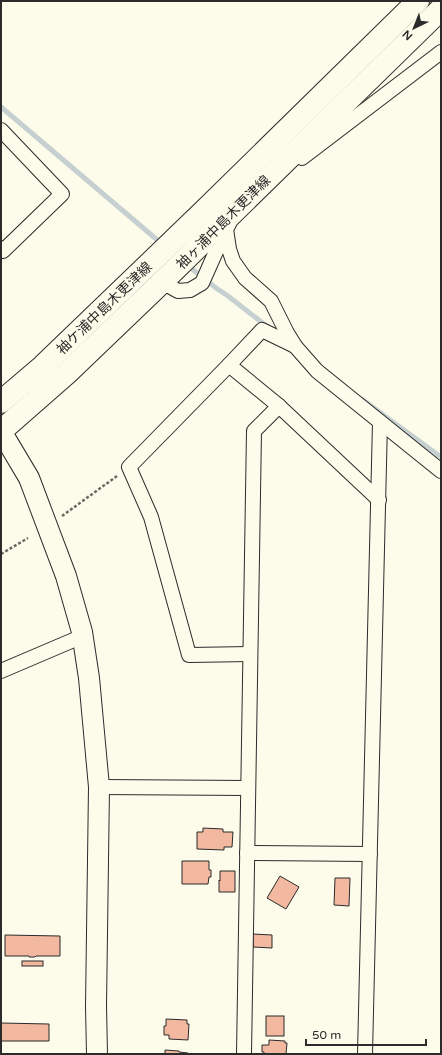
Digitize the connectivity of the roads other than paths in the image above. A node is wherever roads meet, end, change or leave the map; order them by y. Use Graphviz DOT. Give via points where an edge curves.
graph roads {
  1 [pos="418,1"];
  2 [pos="441,8"];
  3 [pos="441,52"];
  4 [pos="1,130"];
  5 [pos="216,222"];
  6 [pos="1,248"];
  7 [pos="162,282"];
  8 [pos="295,346"];
  9 [pos="229,365"];
  10 [pos="1,402"];
  11 [pos="279,406"];
  12 [pos="380,422"];
  13 [pos="1,431"];
  14 [pos="441,471"];
  15 [pos="379,500"];
  16 [pos="83,636"];
  17 [pos="250,654"];
  18 [pos="1,671"];
  19 [pos="99,787"];
  20 [pos="248,788"];
  21 [pos="247,853"];
  22 [pos="370,854"];
  23 [pos="97,1054"];
  24 [pos="244,1054"];
  25 [pos="365,1054"];
  1 -- 5 [label="main road, 袖ヶ浦中島木更津線"];
  2 -- 5 [label="main road, 袖ヶ浦中島木更津線"];
  3 -- 5 [label="street"];
  4 -- 6 [label="street" via="62,194 3,251"];
  5 -- 7 [label="main road, 袖ヶ浦中島木更津線"];
  5 -- 7 [label="street" via="202,283 190,290 178,291"];
  5 -- 8 [label="street" via="233,261 245,278 271,301"];
  5 -- 10 [label="main road, 袖ケ浦中島木更津線"];
  7 -- 13 [label="main road, 袖ヶ浦中島木更津線" via="66,374"];
  8 -- 9 [label="street" via="262,330"];
  8 -- 12 [label="street" via="317,371"];
  9 -- 11 [label="street"];
  9 -- 17 [label="street" via="129,467 150,517 189,655"];
  11 -- 15 [label="street"];
  11 -- 17 [label="street" via="254,431"];
  12 -- 14 [label="street"];
  12 -- 15 [label="street"];
  13 -- 16 [label="street" via="29,478 66,576"];
  15 -- 22 [label="street"];
  16 -- 18 [label="street"];
  16 -- 19 [label="street"];
  17 -- 20 [label="street"];
  19 -- 20 [label="street"];
  19 -- 23 [label="street"];
  20 -- 21 [label="street"];
  21 -- 22 [label="street"];
  21 -- 24 [label="street"];
  22 -- 25 [label="street"];
}
